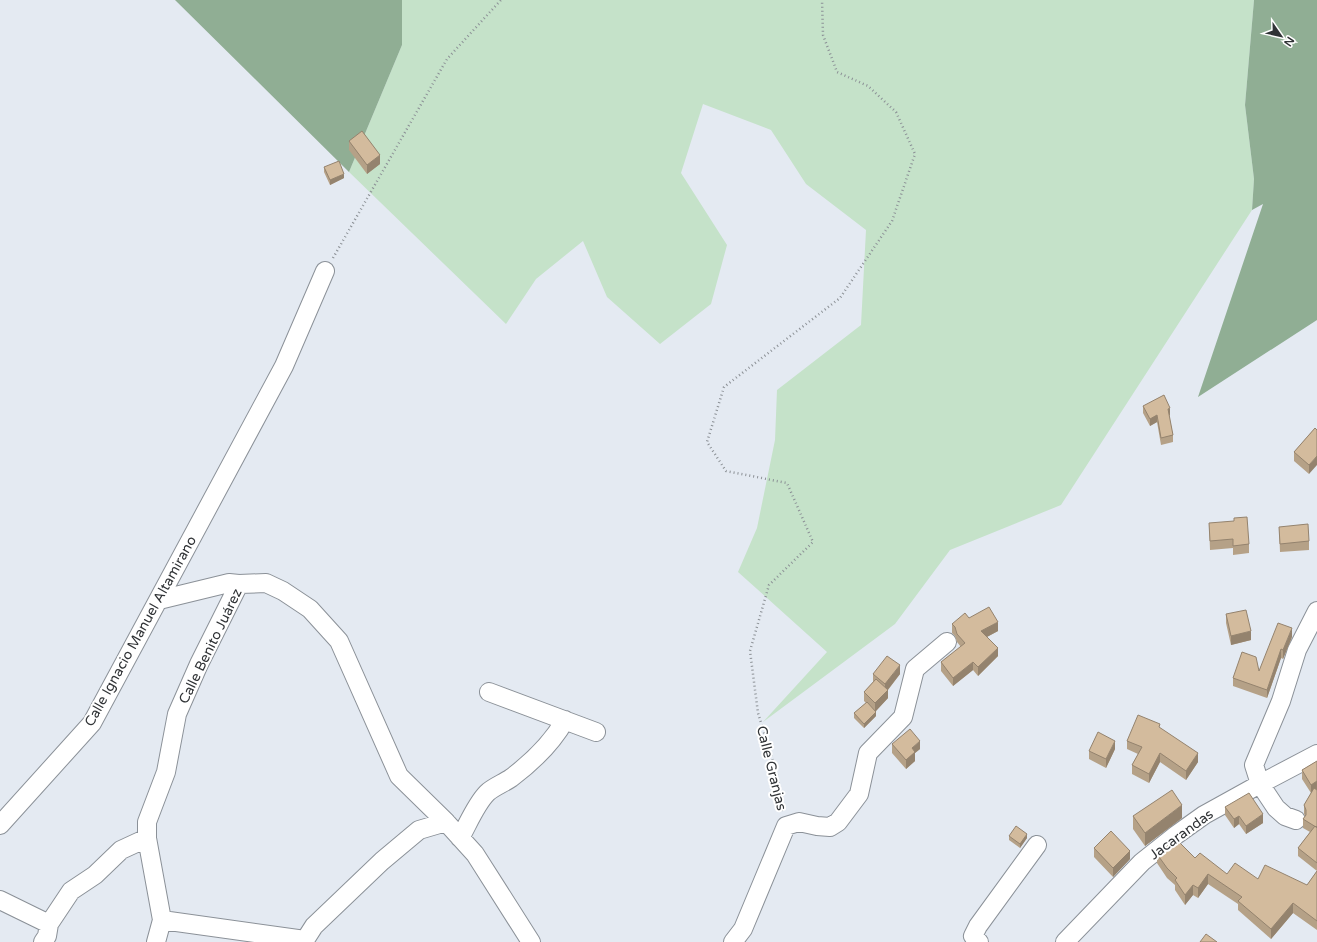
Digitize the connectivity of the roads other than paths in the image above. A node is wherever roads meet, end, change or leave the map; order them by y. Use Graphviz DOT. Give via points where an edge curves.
graph roads {
  1 [pos="325,271"];
  2 [pos="239,584"];
  3 [pos="159,600"];
  4 [pos="1317,611"];
  5 [pos="947,642"];
  6 [pos="489,692"];
  7 [pos="565,720"];
  8 [pos="596,732"];
  9 [pos="1317,754"];
  10 [pos="1260,784"];
  11 [pos="1296,820"];
  12 [pos="446,822"];
  13 [pos="0,825"];
  14 [pos="147,838"];
  15 [pos="460,838"];
  16 [pos="1037,845"];
  17 [pos="0,900"];
  18 [pos="162,920"];
  19 [pos="48,924"];
  20 [pos="976,939"];
  21 [pos="305,941"];
  22 [pos="43,942"];
  23 [pos="156,942"];
  24 [pos="531,942"];
  25 [pos="733,942"];
  26 [pos="1065,942"];
  1 -- 3 [label="street, Calle Ignacio Manuel Altamirano" via="284,366"];
  2 -- 3 [label="street" via="229,583"];
  2 -- 12 [label="street, Calle Benito Juárez" via="266,583 283,591 310,610 339,641 399,776"];
  2 -- 14 [label="street, Calle Benito Juárez" via="198,664 177,714 166,772 147,822"];
  3 -- 13 [label="street, Calle Ignacio Manuel Altamirano" via="92,723"];
  4 -- 10 [label="street" via="1297,650 1281,701 1254,765"];
  5 -- 25 [label="street, Calle Granjas" via="915,669 903,717 868,754 859,794 838,822 830,827 800,822 786,826 743,929"];
  6 -- 7 [label="street"];
  7 -- 8 [label="street"];
  7 -- 15 [label="street" via="559,732 529,764 488,792"];
  9 -- 10 [label="street, Jacarandas"];
  10 -- 11 [label="street" via="1276,808"];
  10 -- 26 [label="street, Jacarandas" via="1204,815 1142,862"];
  12 -- 15 [label="street, Calle Benito Juárez"];
  12 -- 21 [label="street" via="419,830 382,861 314,926"];
  14 -- 18 [label="street, Calle Benito Juárez"];
  14 -- 19 [label="street" via="122,850 95,875 71,891"];
  15 -- 24 [label="street, Calle Benito Juárez" via="475,854"];
  16 -- 20 [label="street" via="978,926"];
  17 -- 19 [label="street"];
  18 -- 21 [label="street"];
  18 -- 23 [label="street, Calle Benito Juárez"];
  19 -- 22 [label="street" via="47,936"];
}
